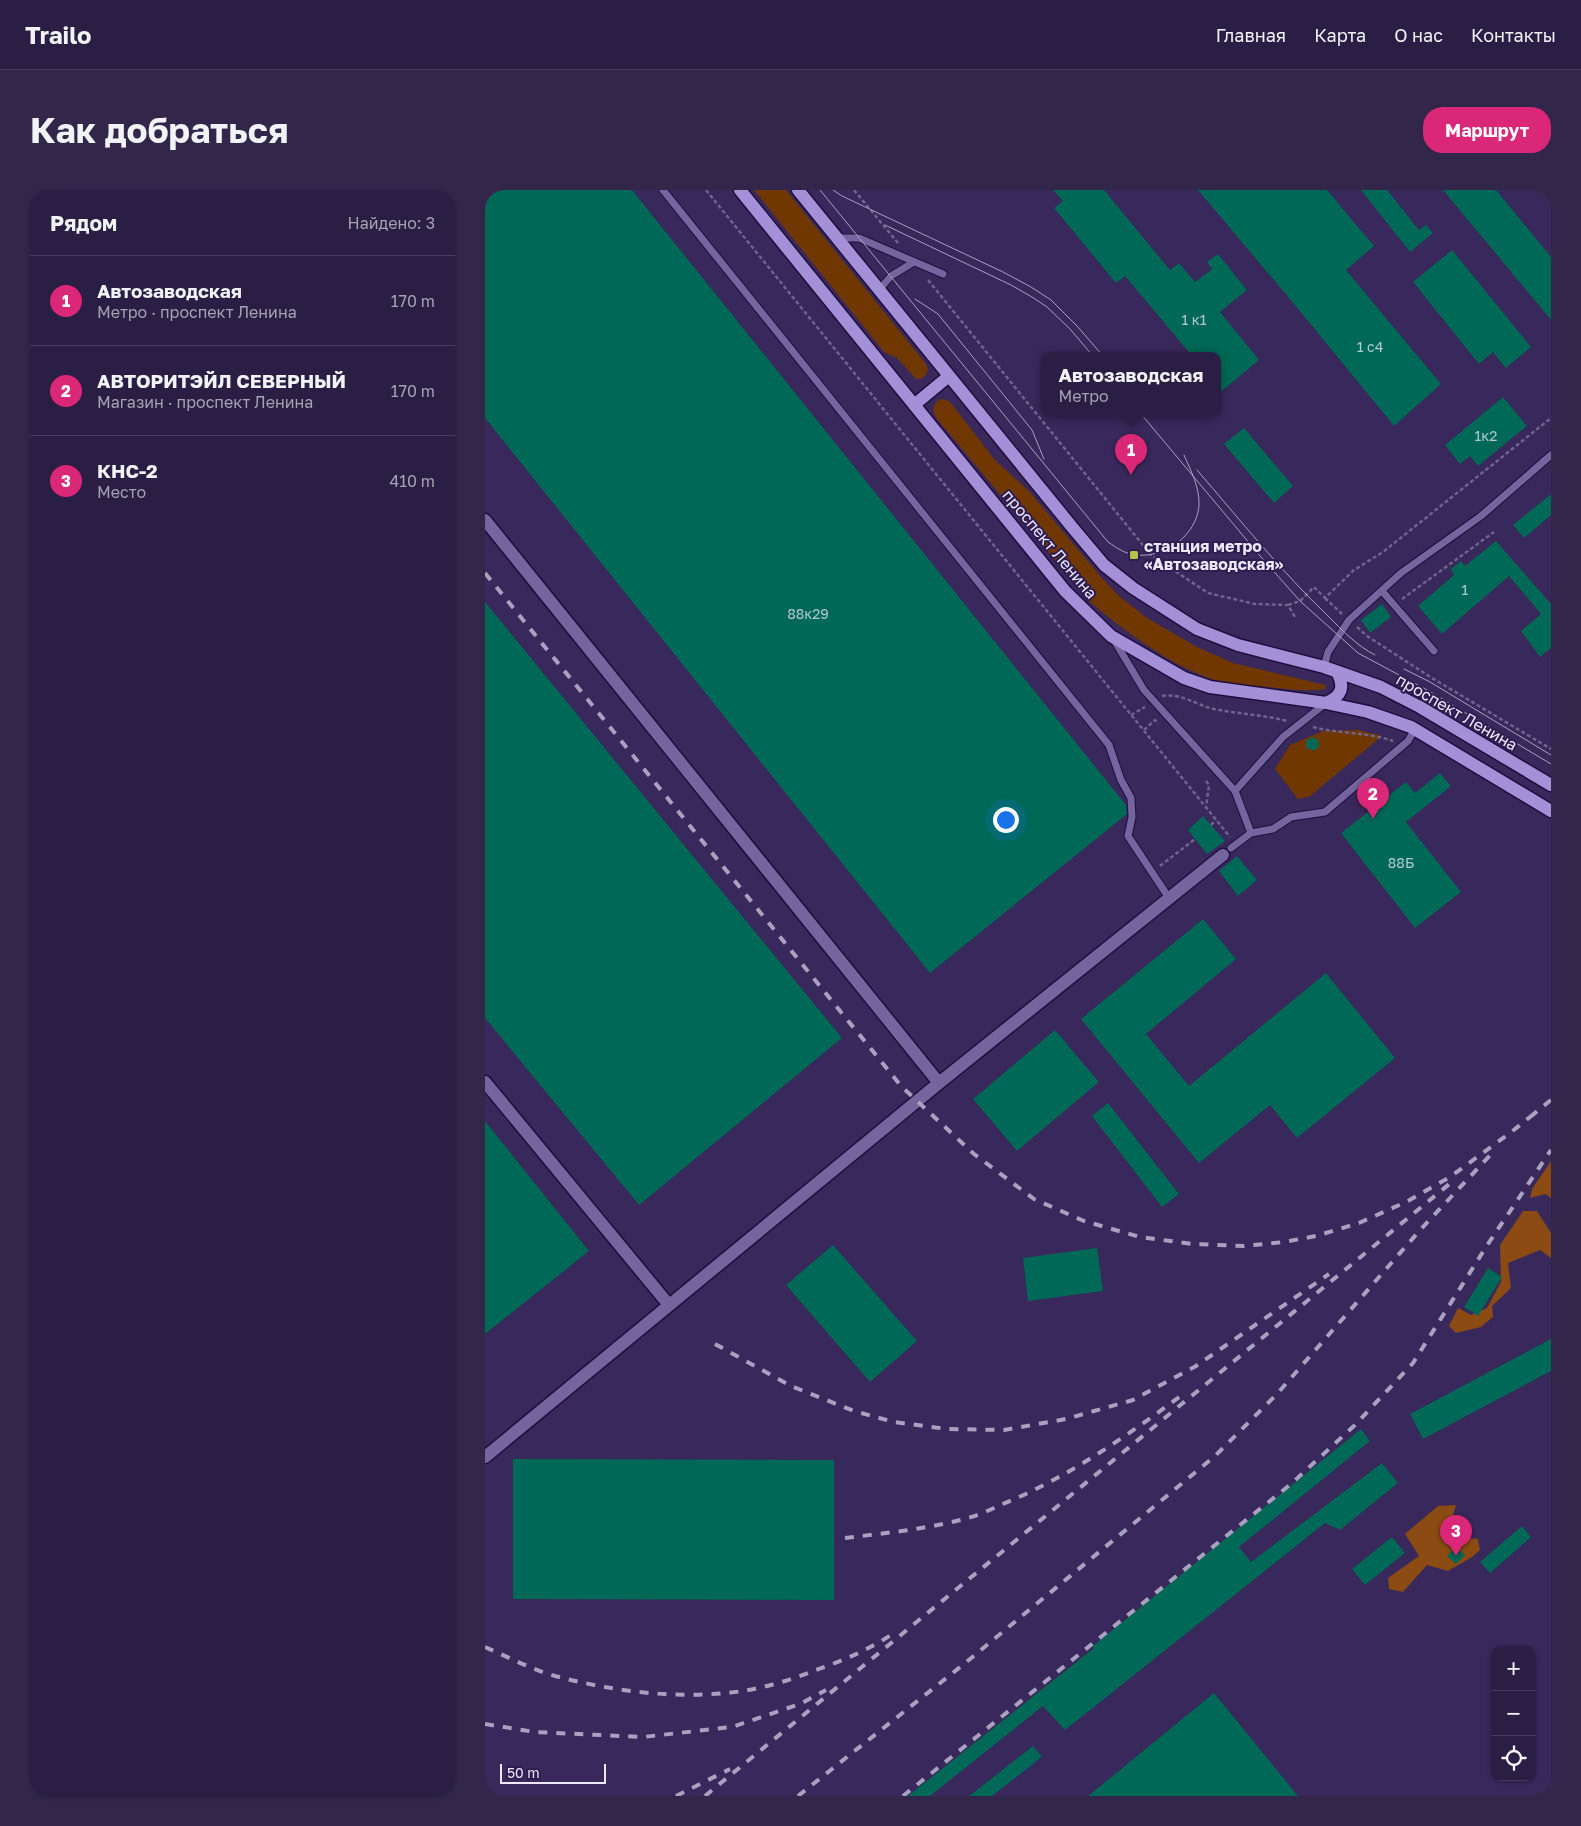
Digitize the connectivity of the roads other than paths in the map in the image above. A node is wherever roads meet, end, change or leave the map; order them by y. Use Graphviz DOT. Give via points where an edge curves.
graph roads {
  1 [pos="663,190"];
  2 [pos="740,190"];
  3 [pos="798,190"];
  4 [pos="837,238"];
  5 [pos="914,262"];
  6 [pos="943,274"];
  7 [pos="879,290"];
  8 [pos="949,376"];
  9 [pos="913,404"];
  10 [pos="1551,455"];
  11 [pos="485,520"];
  12 [pos="1382,590"];
  13 [pos="1111,636"];
  14 [pos="1434,651"];
  15 [pos="1324,667"];
  16 [pos="1337,672"];
  17 [pos="1327,703"];
  18 [pos="1413,728"];
  19 [pos="1551,785"];
  20 [pos="1235,791"];
  21 [pos="1551,811"];
  22 [pos="1251,833"];
  23 [pos="1230,849"];
  24 [pos="1169,898"];
  25 [pos="485,1082"];
  26 [pos="939,1083"];
  27 [pos="669,1305"];
  28 [pos="485,1457"];
  1 -- 24 [label="lane" via="1109,745 1131,798 1128,836"];
  2 -- 9 [label="main road, проспект Ленина"];
  3 -- 4 [label="main road, проспект Ленина"];
  4 -- 5 [label="lane" via="859,238"];
  4 -- 7 [label="main road, проспект Ленина"];
  5 -- 6 [label="lane"];
  5 -- 7 [label="lane" via="891,276"];
  7 -- 8 [label="main road, проспект Ленина"];
  8 -- 9 [label="main road"];
  8 -- 15 [label="main road, проспект Ленина" via="1104,565 1133,588 1197,630 1238,645"];
  9 -- 13 [label="main road, проспект Ленина" via="1065,591"];
  10 -- 12 [label="lane" via="1481,516"];
  11 -- 26 [label="street"];
  12 -- 14 [label="lane"];
  12 -- 15 [label="lane" via="1349,620 1328,652"];
  13 -- 17 [label="main road, проспект Ленина" via="1185,678 1210,688"];
  13 -- 20 [label="lane" via="1144,690"];
  15 -- 16 [label="main road, проспект Ленина"];
  16 -- 17 [label="main road" via="1342,687 1338,696"];
  16 -- 19 [label="main road, проспект Ленина" via="1381,687 1419,707"];
  17 -- 18 [label="main road, проспект Ленина" via="1368,712"];
  17 -- 20 [label="lane" via="1283,738"];
  18 -- 21 [label="main road, проспект Ленина"];
  18 -- 22 [label="lane" via="1408,741 1325,812 1291,817 1273,829"];
  20 -- 22 [label="lane"];
  22 -- 23 [label="lane"];
  23 -- 24 [label="street"];
  24 -- 26 [label="street"];
  25 -- 27 [label="street"];
  26 -- 27 [label="street"];
  27 -- 28 [label="street"];
}
